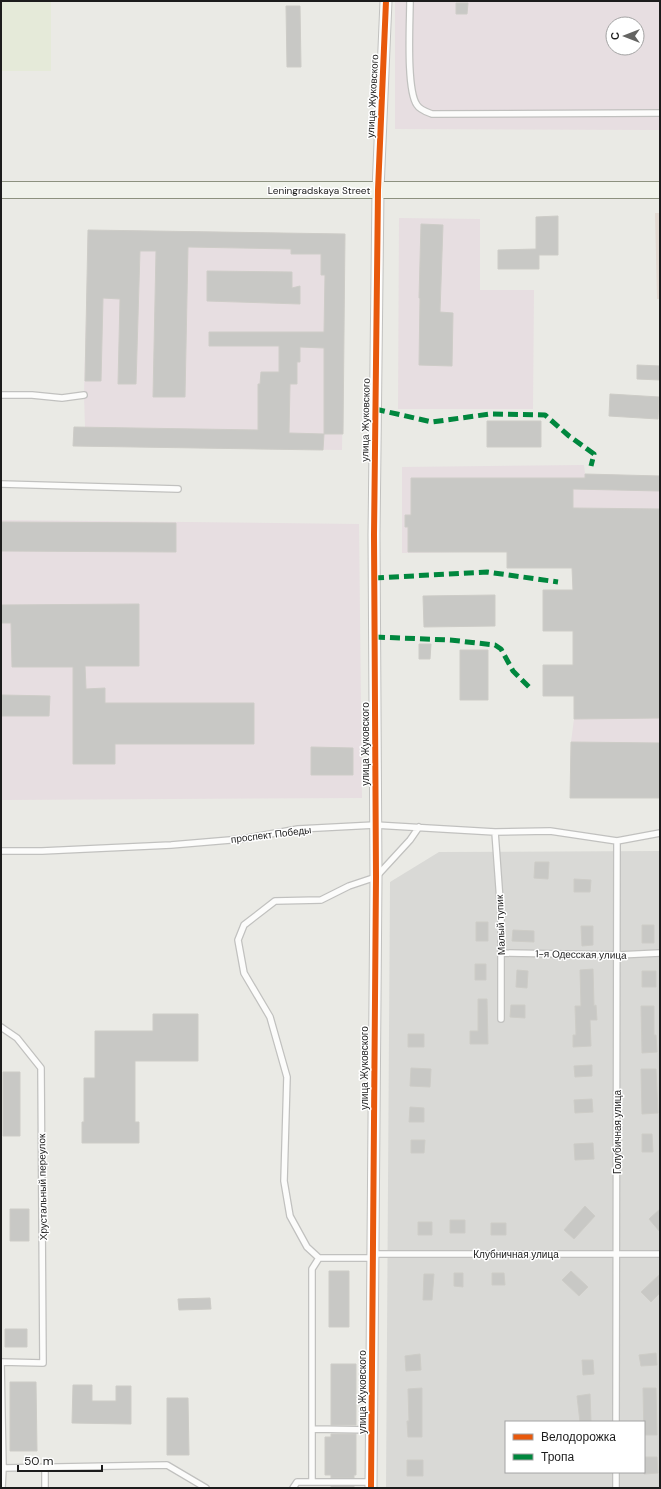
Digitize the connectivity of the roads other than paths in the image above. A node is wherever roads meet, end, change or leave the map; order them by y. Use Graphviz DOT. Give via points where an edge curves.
graph roads {
  1 [pos="386,1"];
  2 [pos="410,1"];
  3 [pos="660,113"];
  4 [pos="1,190"];
  5 [pos="378,190"];
  6 [pos="660,190"];
  7 [pos="84,394"];
  8 [pos="1,395"];
  9 [pos="1,484"];
  10 [pos="178,489"];
  11 [pos="375,824"];
  12 [pos="419,827"];
  13 [pos="495,832"];
  14 [pos="660,833"];
  15 [pos="617,841"];
  16 [pos="1,851"];
  17 [pos="376,877"];
  18 [pos="501,953"];
  19 [pos="660,953"];
  20 [pos="618,955"];
  21 [pos="501,1019"];
  22 [pos="1,1027"];
  23 [pos="616,1254"];
  24 [pos="660,1254"];
  25 [pos="373,1256"];
  26 [pos="320,1258"];
  27 [pos="1,1362"];
  28 [pos="616,1421"];
  29 [pos="312,1429"];
  30 [pos="372,1430"];
  31 [pos="3,1468"];
  32 [pos="45,1468"];
  33 [pos="616,1473"];
  34 [pos="312,1482"];
  35 [pos="372,1485"];
  36 [pos="2,1488"];
  37 [pos="45,1488"];
  38 [pos="206,1488"];
  39 [pos="293,1488"];
  40 [pos="616,1488"];
  1 -- 5 [label="street, улица Жуковского"];
  2 -- 3 [label="lane" via="411,90 418,107 427,113"];
  4 -- 5 [label="main road, Leningradskaya Street"];
  5 -- 6 [label="main road, Leningradskaya Street"];
  5 -- 11 [label="street, улица Жуковского" via="374,535"];
  7 -- 8 [label="lane" via="62,398"];
  9 -- 10 [label="lane"];
  11 -- 12 [label="lane, проспект Победы"];
  11 -- 16 [label="lane, проспект Победы" via="298,829 242,839 171,845"];
  11 -- 17 [label="street, улица Жуковского"];
  12 -- 13 [label="lane, проспект Победы"];
  12 -- 17 [label="lane"];
  13 -- 15 [label="lane, проспект Победы" via="550,831"];
  13 -- 18 [label="lane, Малый тупик"];
  14 -- 15 [label="lane, проспект Победы"];
  15 -- 20 [label="lane, Голубичная улица"];
  17 -- 25 [label="street, улица Жуковского"];
  17 -- 26 [label="lane" via="349,886 321,900 275,901 244,925 238,940 244,973 270,1017 288,1077 284,1181 290,1216 307,1247"];
  18 -- 20 [label="lane, 1-я Одесская улица"];
  18 -- 21 [label="lane, Малый тупик"];
  19 -- 20 [label="lane, 1-я Одесская улица"];
  20 -- 23 [label="lane, Голубичная улица"];
  22 -- 27 [label="lane, Хрустальный переулок" via="17,1038 40,1068 43,1363"];
  23 -- 24 [label="lane, Клубничная улица"];
  23 -- 25 [label="lane, Клубничная улица"];
  23 -- 28 [label="lane, Голубичная улица"];
  25 -- 26 [label="lane, Клубничная улица"];
  25 -- 30 [label="street, улица Жуковского"];
  26 -- 29 [label="lane" via="312,1269"];
  27 -- 31 [label="lane"];
  29 -- 30 [label="lane"];
  29 -- 34 [label="lane"];
  30 -- 35 [label="street, улица Жуковского"];
  31 -- 32 [label="lane"];
  31 -- 36 [label="lane"];
  32 -- 37 [label="lane"];
  32 -- 38 [label="lane" via="167,1465"];
  33 -- 40 [label="lane"];
  34 -- 35 [label="lane"];
  34 -- 39 [label="lane" via="297,1482"];
}
